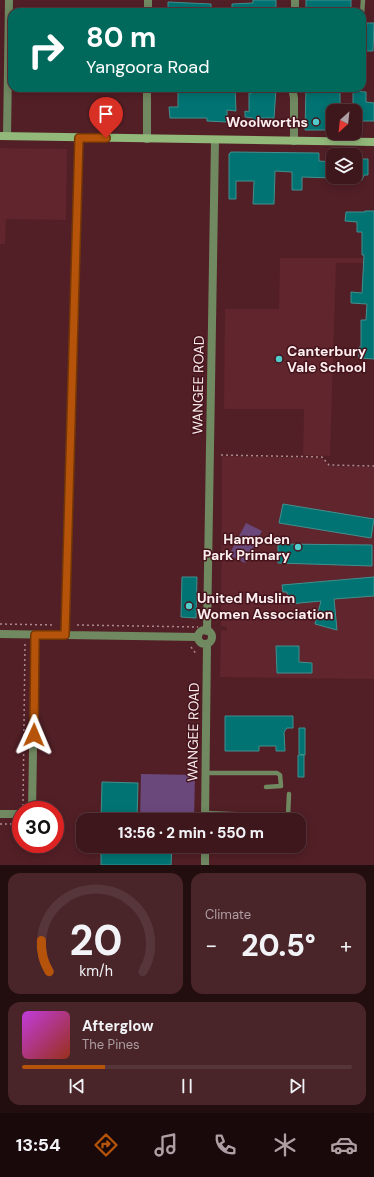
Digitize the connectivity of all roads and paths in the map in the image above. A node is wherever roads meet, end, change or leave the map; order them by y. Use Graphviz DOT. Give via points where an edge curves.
graph roads {
  1 [pos="8,27"];
  2 [pos="147,92"];
  3 [pos="293,92"];
  4 [pos="296,92"];
  5 [pos="294,98"];
  6 [pos="4,136"];
  7 [pos="79,138"];
  8 [pos="147,139"];
  9 [pos="215,140"];
  10 [pos="294,141"];
  11 [pos="374,142"];
  12 [pos="221,455"];
  13 [pos="374,466"];
  14 [pos="0,624"];
  15 [pos="55,625"];
  16 [pos="77,625"];
  17 [pos="198,627"];
  18 [pos="207,631"];
  19 [pos="0,634"];
  20 [pos="35,635"];
  21 [pos="65,635"];
  22 [pos="198,637"];
  23 [pos="25,644"];
  24 [pos="207,644"];
  25 [pos="190,647"];
  26 [pos="197,655"];
  27 [pos="206,773"];
  28 [pos="266,787"];
  29 [pos="289,794"];
  30 [pos="23,801"];
  31 [pos="32,801"];
  32 [pos="205,813"];
  33 [pos="288,813"];
  34 [pos="0,814"];
  35 [pos="12,814"];
  36 [pos="0,824"];
  37 [pos="12,824"];
  38 [pos="205,853"];
  39 [pos="205,865"];
  1 -- 6 [label="street"];
  2 -- 8 [label="street"];
  3 -- 5 [label="street"];
  4 -- 5 [label="street"];
  5 -- 10 [label="street"];
  6 -- 7 [label="main road"];
  7 -- 8 [label="main road"];
  7 -- 21 [label="street"];
  8 -- 9 [label="main road"];
  9 -- 10 [label="main road"];
  9 -- 18 [label="street, WANGEE ROAD"];
  10 -- 11 [label="main road"];
  12 -- 13 [label="path" via="322,457 329,465"];
  14 -- 15 [label="path"];
  16 -- 17 [label="path"];
  18 -- 22 [label="street" via="201,632"];
  18 -- 24 [label="street" via="211,633 212,638"];
  19 -- 20 [label="street"];
  20 -- 21 [label="street"];
  20 -- 31 [label="street"];
  21 -- 22 [label="street"];
  22 -- 24 [label="street" via="201,643"];
  23 -- 30 [label="path"];
  24 -- 27 [label="street, WANGEE ROAD"];
  25 -- 26 [label="path"];
  27 -- 28 [label="lane" via="280,775 281,786"];
  27 -- 32 [label="street, WANGEE ROAD"];
  29 -- 33 [label="lane"];
  34 -- 35 [label="street"];
  36 -- 37 [label="path"];
  38 -- 39 [label="street"];
}
